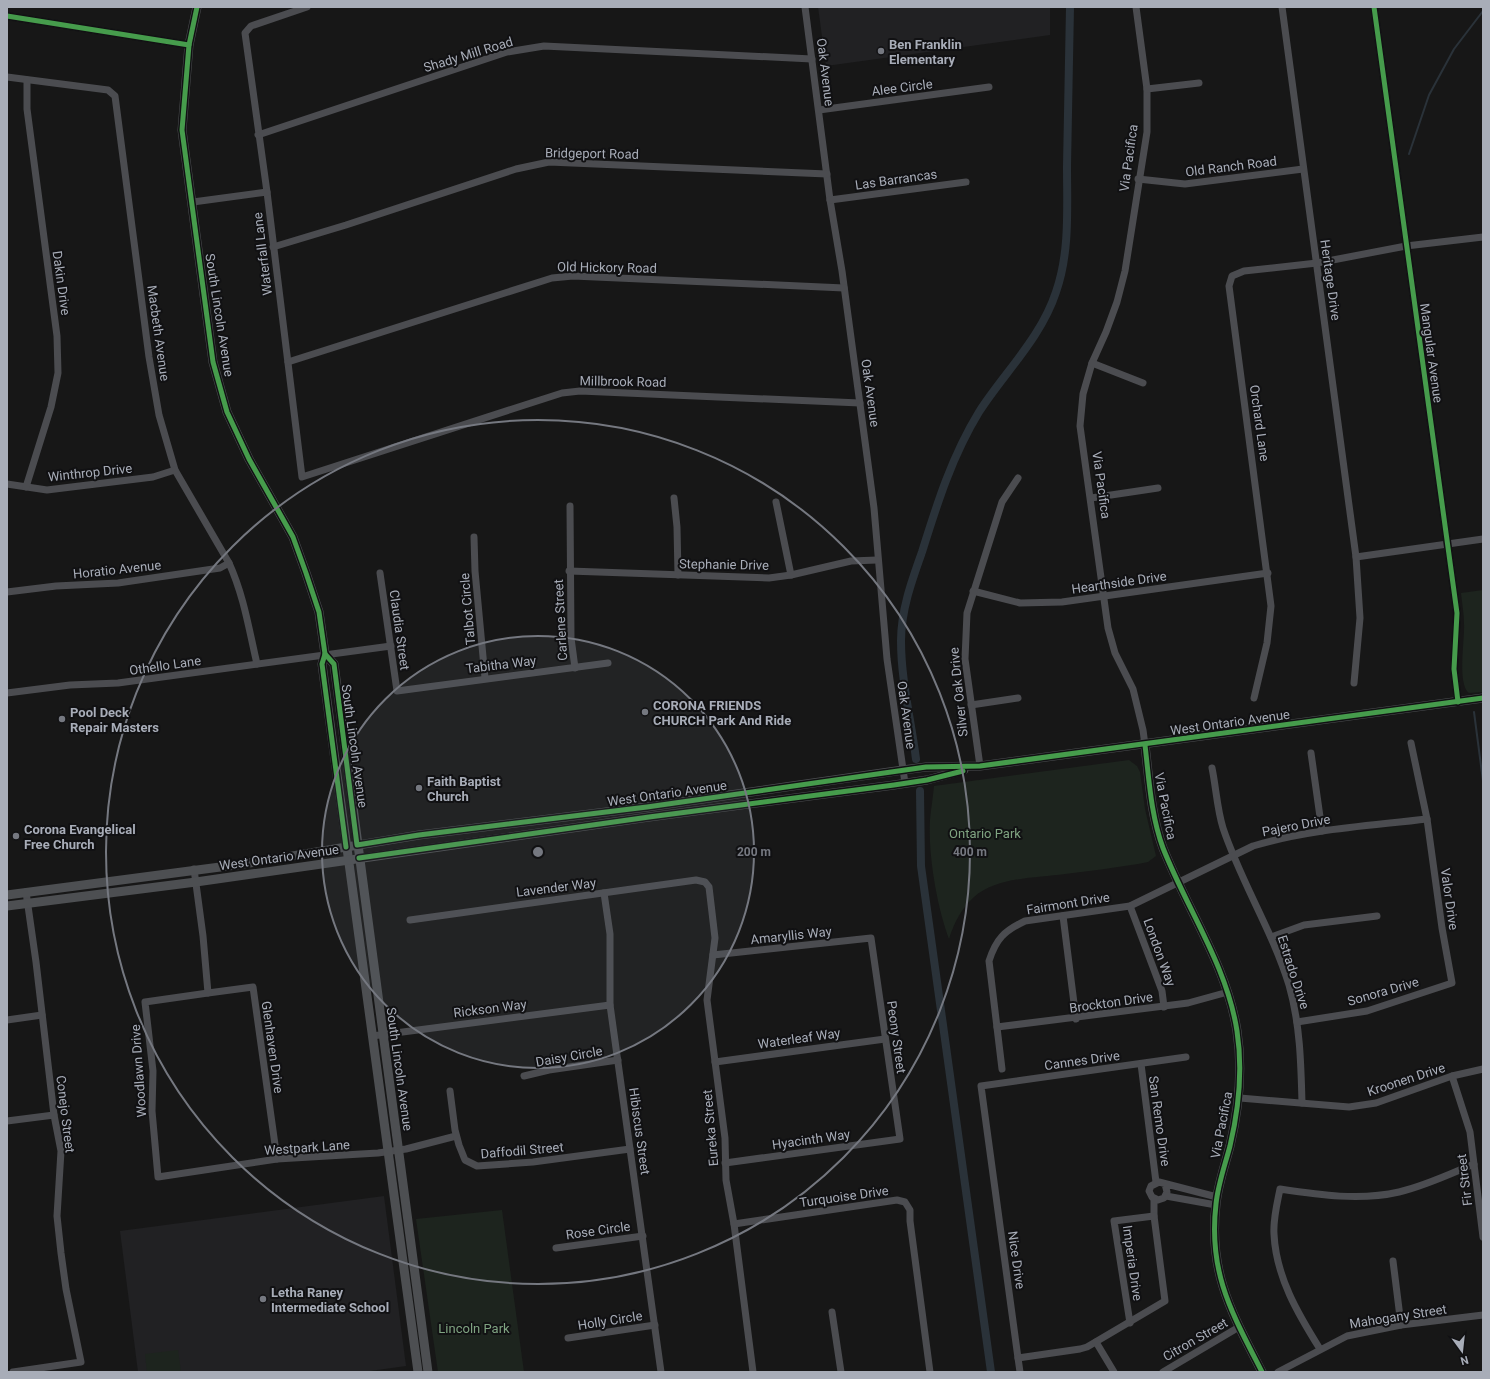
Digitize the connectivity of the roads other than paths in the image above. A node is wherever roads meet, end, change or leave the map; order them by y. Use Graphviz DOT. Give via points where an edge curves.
graph roads {
  1 [pos="197,7"];
  2 [pos="307,7"];
  3 [pos="806,7"];
  4 [pos="1136,7"];
  5 [pos="1282,7"];
  6 [pos="1374,7"];
  7 [pos="7,16"];
  8 [pos="189,45"];
  9 [pos="812,59"];
  10 [pos="7,77"];
  11 [pos="27,80"];
  12 [pos="1199,83"];
  13 [pos="989,88"];
  14 [pos="1147,89"];
  15 [pos="819,110"];
  16 [pos="258,135"];
  17 [pos="1303,169"];
  18 [pos="827,174"];
  19 [pos="1138,179"];
  20 [pos="966,182"];
  21 [pos="267,192"];
  22 [pos="830,200"];
  23 [pos="192,202"];
  24 [pos="1483,237"];
  25 [pos="1406,246"];
  26 [pos="272,247"];
  27 [pos="1317,263"];
  28 [pos="844,288"];
  29 [pos="288,362"];
  30 [pos="1092,363"];
  31 [pos="1143,383"];
  32 [pos="860,403"];
  33 [pos="175,470"];
  34 [pos="302,477"];
  35 [pos="1018,478"];
  36 [pos="7,484"];
  37 [pos="26,487"];
  38 [pos="1158,488"];
  39 [pos="674,498"];
  40 [pos="1091,498"];
  41 [pos="776,502"];
  42 [pos="570,506"];
  43 [pos="474,537"];
  44 [pos="1483,539"];
  45 [pos="1447,543"];
  46 [pos="1356,557"];
  47 [pos="877,560"];
  48 [pos="229,563"];
  49 [pos="569,571"];
  50 [pos="380,573"];
  51 [pos="1268,573"];
  52 [pos="678,575"];
  53 [pos="791,575"];
  54 [pos="973,591"];
  55 [pos="7,592"];
  56 [pos="1104,596"];
  57 [pos="391,646"];
  58 [pos="325,654"];
  59 [pos="608,663"];
  60 [pos="257,664"];
  61 [pos="575,668"];
  62 [pos="485,678"];
  63 [pos="1354,683"];
  64 [pos="396,690"];
  65 [pos="7,693"];
  66 [pos="1018,698"];
  67 [pos="1254,698"];
  68 [pos="1483,698"];
  69 [pos="1458,702"];
  70 [pos="971,705"];
  71 [pos="1411,743"];
  72 [pos="1144,745"];
  73 [pos="1311,753"];
  74 [pos="980,766"];
  75 [pos="1212,768"];
  76 [pos="903,770"];
  77 [pos="905,783"];
  78 [pos="1427,819"];
  79 [pos="1322,831"];
  80 [pos="357,845"];
  81 [pos="346,847"];
  82 [pos="1235,856"];
  83 [pos="359,858"];
  84 [pos="348,860"];
  85 [pos="194,869"];
  86 [pos="196,882"];
  87 [pos="706,882"];
  88 [pos="1178,882"];
  89 [pos="26,892"];
  90 [pos="604,893"];
  91 [pos="7,895"];
  92 [pos="27,903"];
  93 [pos="7,906"];
  94 [pos="1130,906"];
  95 [pos="1063,916"];
  96 [pos="1377,916"];
  97 [pos="410,920"];
  98 [pos="1271,937"];
  99 [pos="871,938"];
  100 [pos="714,955"];
  101 [pos="1452,983"];
  102 [pos="1228,992"];
  103 [pos="208,993"];
  104 [pos="610,1004"];
  105 [pos="1164,1007"];
  106 [pos="42,1015"];
  107 [pos="1076,1019"];
  108 [pos="7,1020"];
  109 [pos="1297,1022"];
  110 [pos="997,1027"];
  111 [pos="383,1034"];
  112 [pos="372,1036"];
  113 [pos="885,1039"];
  114 [pos="1186,1057"];
  115 [pos="618,1060"];
  116 [pos="715,1062"];
  117 [pos="1141,1064"];
  118 [pos="1002,1069"];
  119 [pos="1483,1069"];
  120 [pos="524,1076"];
  121 [pos="1452,1076"];
  122 [pos="981,1086"];
  123 [pos="450,1091"];
  124 [pos="1240,1098"];
  125 [pos="1302,1103"];
  126 [pos="54,1115"];
  127 [pos="7,1121"];
  128 [pos="456,1136"];
  129 [pos="900,1139"];
  130 [pos="398,1150"];
  131 [pos="630,1150"];
  132 [pos="388,1152"];
  133 [pos="276,1159"];
  134 [pos="725,1163"];
  135 [pos="1474,1164"];
  136 [pos="158,1177"];
  137 [pos="1156,1182"];
  138 [pos="1165,1184"];
  139 [pos="1166,1196"];
  140 [pos="1154,1199"];
  141 [pos="1216,1201"];
  142 [pos="1154,1216"];
  143 [pos="734,1224"];
  144 [pos="643,1236"];
  145 [pos="1483,1236"];
  146 [pos="556,1248"];
  147 [pos="1393,1261"];
  148 [pos="832,1312"];
  149 [pos="1483,1315"];
  150 [pos="1130,1322"];
  151 [pos="655,1325"];
  152 [pos="1401,1325"];
  153 [pos="1239,1327"];
  154 [pos="568,1338"];
  155 [pos="1096,1342"];
  156 [pos="1320,1349"];
  157 [pos="1018,1358"];
  158 [pos="13,1372"];
  159 [pos="418,1372"];
  160 [pos="428,1372"];
  161 [pos="661,1372"];
  162 [pos="752,1372"];
  163 [pos="841,1372"];
  164 [pos="930,1372"];
  165 [pos="1020,1372"];
  166 [pos="1114,1372"];
  167 [pos="1162,1372"];
  168 [pos="1262,1372"];
  169 [pos="1278,1372"];
  1 -- 8 [label="main road, South Lincoln Avenue"];
  2 -- 16 [label="street, Waterfall Lane" via="251,26 245,33"];
  3 -- 9 [label="street, Oak Avenue"];
  4 -- 14 [label="street, Via Pacifica"];
  5 -- 17 [label="street, Heritage Drive"];
  6 -- 25 [label="street, Mangular Avenue"];
  7 -- 8 [label="street"];
  8 -- 23 [label="main road, South Lincoln Avenue" via="182,130"];
  9 -- 15 [label="street, Oak Avenue"];
  9 -- 16 [label="street, Shady Mill Road" via="544,46 507,52"];
  10 -- 11 [label="street, Macbeth Avenue"];
  11 -- 33 [label="street, Macbeth Avenue" via="108,90 115,96 149,357 159,415"];
  11 -- 37 [label="street, Dakin Drive" via="27,109 57,336 58,373 51,407"];
  12 -- 14 [label="street"];
  13 -- 15 [label="street, Alee Circle"];
  14 -- 19 [label="street, Via Pacifica" via="1147,132"];
  15 -- 18 [label="street, Oak Avenue"];
  16 -- 21 [label="street, Waterfall Lane"];
  17 -- 19 [label="street, Old Ranch Road" via="1185,184"];
  17 -- 27 [label="street, Heritage Drive"];
  18 -- 22 [label="street, Oak Avenue"];
  18 -- 26 [label="street, Bridgeport Road" via="549,162 516,169 346,226"];
  19 -- 30 [label="street, Via Pacifica" via="1125,271 1117,302"];
  20 -- 22 [label="street, Las Barrancas"];
  21 -- 23 [label="street"];
  21 -- 26 [label="street, Waterfall Lane"];
  22 -- 28 [label="street, Oak Avenue"];
  23 -- 58 [label="main road, South Lincoln Avenue" via="213,362 227,412 249,459 293,537 318,612"];
  24 -- 25 [label="street"];
  25 -- 27 [label="street"];
  25 -- 45 [label="street, Mangular Avenue"];
  26 -- 29 [label="street, Waterfall Lane"];
  27 -- 46 [label="street, Heritage Drive"];
  27 -- 51 [label="street, Orchard Lane" via="1244,271 1232,276 1229,286"];
  28 -- 29 [label="street, Old Hickory Road" via="573,276 552,278"];
  28 -- 32 [label="street, Oak Avenue"];
  29 -- 34 [label="street, Waterfall Lane"];
  30 -- 31 [label="street"];
  30 -- 40 [label="street, Via Pacifica" via="1082,394 1080,426"];
  32 -- 34 [label="street, Millbrook Road" via="580,391 562,393"];
  32 -- 47 [label="street, Oak Avenue" via="874,508"];
  33 -- 37 [label="street, Winthrop Drive" via="153,477 47,490"];
  33 -- 48 [label="street, Macbeth Avenue"];
  35 -- 54 [label="street, Silver Oak Drive" via="1002,502"];
  36 -- 37 [label="street, Winthrop Drive"];
  38 -- 40 [label="street"];
  39 -- 52 [label="street" via="678,527"];
  40 -- 56 [label="street, Via Pacifica"];
  41 -- 53 [label="street"];
  42 -- 49 [label="street, Carlene Street"];
  43 -- 62 [label="street, Talbot Circle"];
  44 -- 45 [label="street"];
  45 -- 46 [label="street"];
  45 -- 69 [label="street, Mangular Avenue" via="1457,612 1454,669"];
  46 -- 63 [label="street, Heritage Drive" via="1360,618"];
  47 -- 53 [label="street, Stephanie Drive" via="825,566"];
  47 -- 76 [label="street, Oak Avenue" via="887,659"];
  48 -- 55 [label="street, Horatio Avenue" via="220,568 118,583 56,586"];
  48 -- 60 [label="street, Macbeth Avenue" via="247,613"];
  49 -- 52 [label="street, Stephanie Drive"];
  49 -- 61 [label="street, Carlene Street" via="571,638"];
  50 -- 57 [label="street, Claudia Street"];
  51 -- 56 [label="street, Hearthside Drive"];
  51 -- 67 [label="street, Orchard Lane" via="1271,606 1267,643"];
  52 -- 53 [label="street, Stephanie Drive" via="761,578"];
  54 -- 56 [label="street, Hearthside Drive" via="1020,603 1062,602"];
  54 -- 70 [label="street, Silver Oak Drive" via="964,639"];
  56 -- 72 [label="street, Via Pacifica" via="1108,628 1115,653 1133,689"];
  57 -- 58 [label="street, Othello Lane"];
  57 -- 64 [label="street, Claudia Street"];
  58 -- 60 [label="street, Othello Lane"];
  58 -- 80 [label="main road, South Lincoln Avenue" via="334,664"];
  58 -- 81 [label="main road, South Lincoln Avenue" via="322,664"];
  59 -- 61 [label="street, Tabitha Way"];
  60 -- 65 [label="street, Othello Lane" via="118,683 70,685"];
  61 -- 62 [label="street, Tabitha Way"];
  62 -- 64 [label="street, Tabitha Way"];
  66 -- 70 [label="street"];
  68 -- 69 [label="main road, West Ontario Avenue"];
  69 -- 72 [label="main road, West Ontario Avenue"];
  70 -- 74 [label="street, Silver Oak Drive"];
  71 -- 78 [label="street, Valor Drive"];
  72 -- 74 [label="main road, West Ontario Avenue"];
  72 -- 88 [label="main road, Via Pacifica" via="1152,801 1163,847"];
  73 -- 79 [label="street"];
  74 -- 76 [label="main road, West Ontario Avenue"];
  74 -- 77 [label="main road, West Ontario Avenue"];
  75 -- 82 [label="street, Estrado Drive" via="1223,827"];
  76 -- 77 [label="street, Oak Avenue"];
  76 -- 80 [label="main road, West Ontario Avenue"];
  77 -- 83 [label="main road, West Ontario Avenue" via="649,816"];
  78 -- 79 [label="street, Pajero Drive"];
  78 -- 101 [label="street, Valor Drive"];
  79 -- 82 [label="street, Pajero Drive" via="1275,839 1253,846"];
  80 -- 81 [label="main road, West Ontario Avenue"];
  80 -- 83 [label="main road, South Lincoln Avenue"];
  81 -- 84 [label="main road, South Lincoln Avenue"];
  81 -- 85 [label="main road, West Ontario Avenue" via="243,864"];
  82 -- 88 [label="street, Pajero Drive"];
  82 -- 98 [label="street, Estrado Drive"];
  83 -- 84 [label="main road, West Ontario Avenue"];
  83 -- 111 [label="main road, South Lincoln Avenue"];
  84 -- 86 [label="main road, West Ontario Avenue"];
  84 -- 112 [label="main road, South Lincoln Avenue"];
  85 -- 86 [label="street"];
  85 -- 89 [label="main road, West Ontario Avenue"];
  86 -- 92 [label="main road, West Ontario Avenue"];
  86 -- 103 [label="street"];
  87 -- 90 [label="street, Lavender Way" via="696,880"];
  87 -- 100 [label="street, Eureka Street" via="709,887 715,938"];
  88 -- 94 [label="street, Fairmont Drive"];
  88 -- 102 [label="main road, Via Pacifica"];
  89 -- 91 [label="main road, West Ontario Avenue"];
  89 -- 92 [label="street, Conejo Street"];
  90 -- 97 [label="street, Lavender Way"];
  90 -- 104 [label="street, Hibiscus Street" via="610,934"];
  92 -- 93 [label="main road, West Ontario Avenue"];
  92 -- 106 [label="street, Conejo Street"];
  94 -- 95 [label="street, Fairmont Drive"];
  94 -- 105 [label="street, London Way" via="1160,986"];
  95 -- 107 [label="street"];
  95 -- 110 [label="street, Fairmont Drive" via="1025,922 1011,928 994,947 989,962"];
  96 -- 98 [label="street" via="1304,925"];
  98 -- 109 [label="street, Estrado Drive" via="1289,986"];
  99 -- 100 [label="street, Amaryllis Way"];
  99 -- 113 [label="street, Peony Street"];
  100 -- 116 [label="street, Eureka Street" via="707,1000"];
  101 -- 109 [label="street, Sonora Drive" via="1367,1011"];
  102 -- 105 [label="street, Brockton Drive"];
  102 -- 124 [label="main road, Via Pacifica" via="1237,1032"];
  103 -- 133 [label="street, Glenhaven Drive" via="253,987"];
  103 -- 136 [label="street, Woodlawn Drive" via="145,1002 153,1071 152,1111"];
  104 -- 111 [label="street, Rickson Way"];
  104 -- 115 [label="street, Hibiscus Street"];
  105 -- 107 [label="street, Brockton Drive"];
  106 -- 108 [label="street"];
  106 -- 126 [label="street, Conejo Street"];
  107 -- 110 [label="street, Brockton Drive"];
  109 -- 125 [label="street, Estrado Drive" via="1301,1052"];
  110 -- 118 [label="street, Fairmont Drive"];
  111 -- 112 [label="street, Rickson Way"];
  111 -- 130 [label="main road, South Lincoln Avenue"];
  112 -- 132 [label="main road, South Lincoln Avenue"];
  113 -- 116 [label="street, Waterleaf Way"];
  113 -- 129 [label="street, Peony Street"];
  114 -- 117 [label="street, Cannes Drive"];
  115 -- 120 [label="street, Daisy Circle"];
  115 -- 131 [label="street, Hibiscus Street"];
  116 -- 134 [label="street, Eureka Street" via="725,1138"];
  117 -- 122 [label="street, Cannes Drive"];
  117 -- 137 [label="street, San Remo Drive"];
  119 -- 121 [label="street, Kroonen Drive"];
  121 -- 125 [label="street, Kroonen Drive" via="1376,1103 1349,1107"];
  121 -- 135 [label="street, Fir Street" via="1470,1132"];
  122 -- 157 [label="street, Nice Drive"];
  123 -- 128 [label="street, Daffodil Street"];
  124 -- 125 [label="street, Kroonen Drive"];
  124 -- 141 [label="main road, Via Pacifica"];
  126 -- 127 [label="street"];
  126 -- 158 [label="street, Conejo Street" via="61,1151 57,1216 61,1253 81,1362"];
  128 -- 130 [label="street, Westpark Lane"];
  128 -- 131 [label="street, Daffodil Street" via="465,1160 477,1166"];
  129 -- 134 [label="street, Hyacinth Way"];
  130 -- 132 [label="street, Westpark Lane"];
  130 -- 160 [label="main road, South Lincoln Avenue"];
  131 -- 144 [label="street, Hibiscus Street"];
  132 -- 133 [label="street, Westpark Lane"];
  132 -- 159 [label="main road, South Lincoln Avenue"];
  133 -- 136 [label="street, Westpark Lane"];
  134 -- 143 [label="street, Eureka Street"];
  135 -- 145 [label="street, Fir Street"];
  135 -- 156 [label="street" via="1406,1190 1374,1196 1333,1196 1280,1189 1275,1211 1274,1234 1277,1256 1283,1280 1292,1300"];
  137 -- 138 [label="street"];
  137 -- 140 [label="street" via="1149,1192"];
  138 -- 139 [label="street"];
  138 -- 141 [label="street"];
  139 -- 140 [label="street" via="1161,1200"];
  139 -- 141 [label="street"];
  140 -- 142 [label="street"];
  141 -- 153 [label="main road, Via Pacifica" via="1215,1239 1220,1278 1230,1310"];
  142 -- 150 [label="street" via="1165,1301"];
  142 -- 150 [label="street, Imperia Drive" via="1114,1221"];
  143 -- 162 [label="street, Eureka Street"];
  143 -- 164 [label="street, Turquoise Drive" via="897,1200 905,1202 910,1210"];
  144 -- 146 [label="street, Rose Circle"];
  144 -- 151 [label="street, Hibiscus Street"];
  147 -- 152 [label="street"];
  148 -- 163 [label="street"];
  149 -- 152 [label="street, Mahogany Street"];
  150 -- 155 [label="street"];
  151 -- 154 [label="street, Holly Circle"];
  151 -- 161 [label="street, Hibiscus Street"];
  152 -- 156 [label="street, Mahogany Street" via="1347,1336"];
  153 -- 167 [label="street, Citron Street"];
  153 -- 168 [label="main road, Via Pacifica"];
  155 -- 157 [label="street" via="1080,1349"];
  155 -- 166 [label="street"];
  156 -- 169 [label="street, Mahogany Street"];
  157 -- 165 [label="street, Nice Drive"];
}
